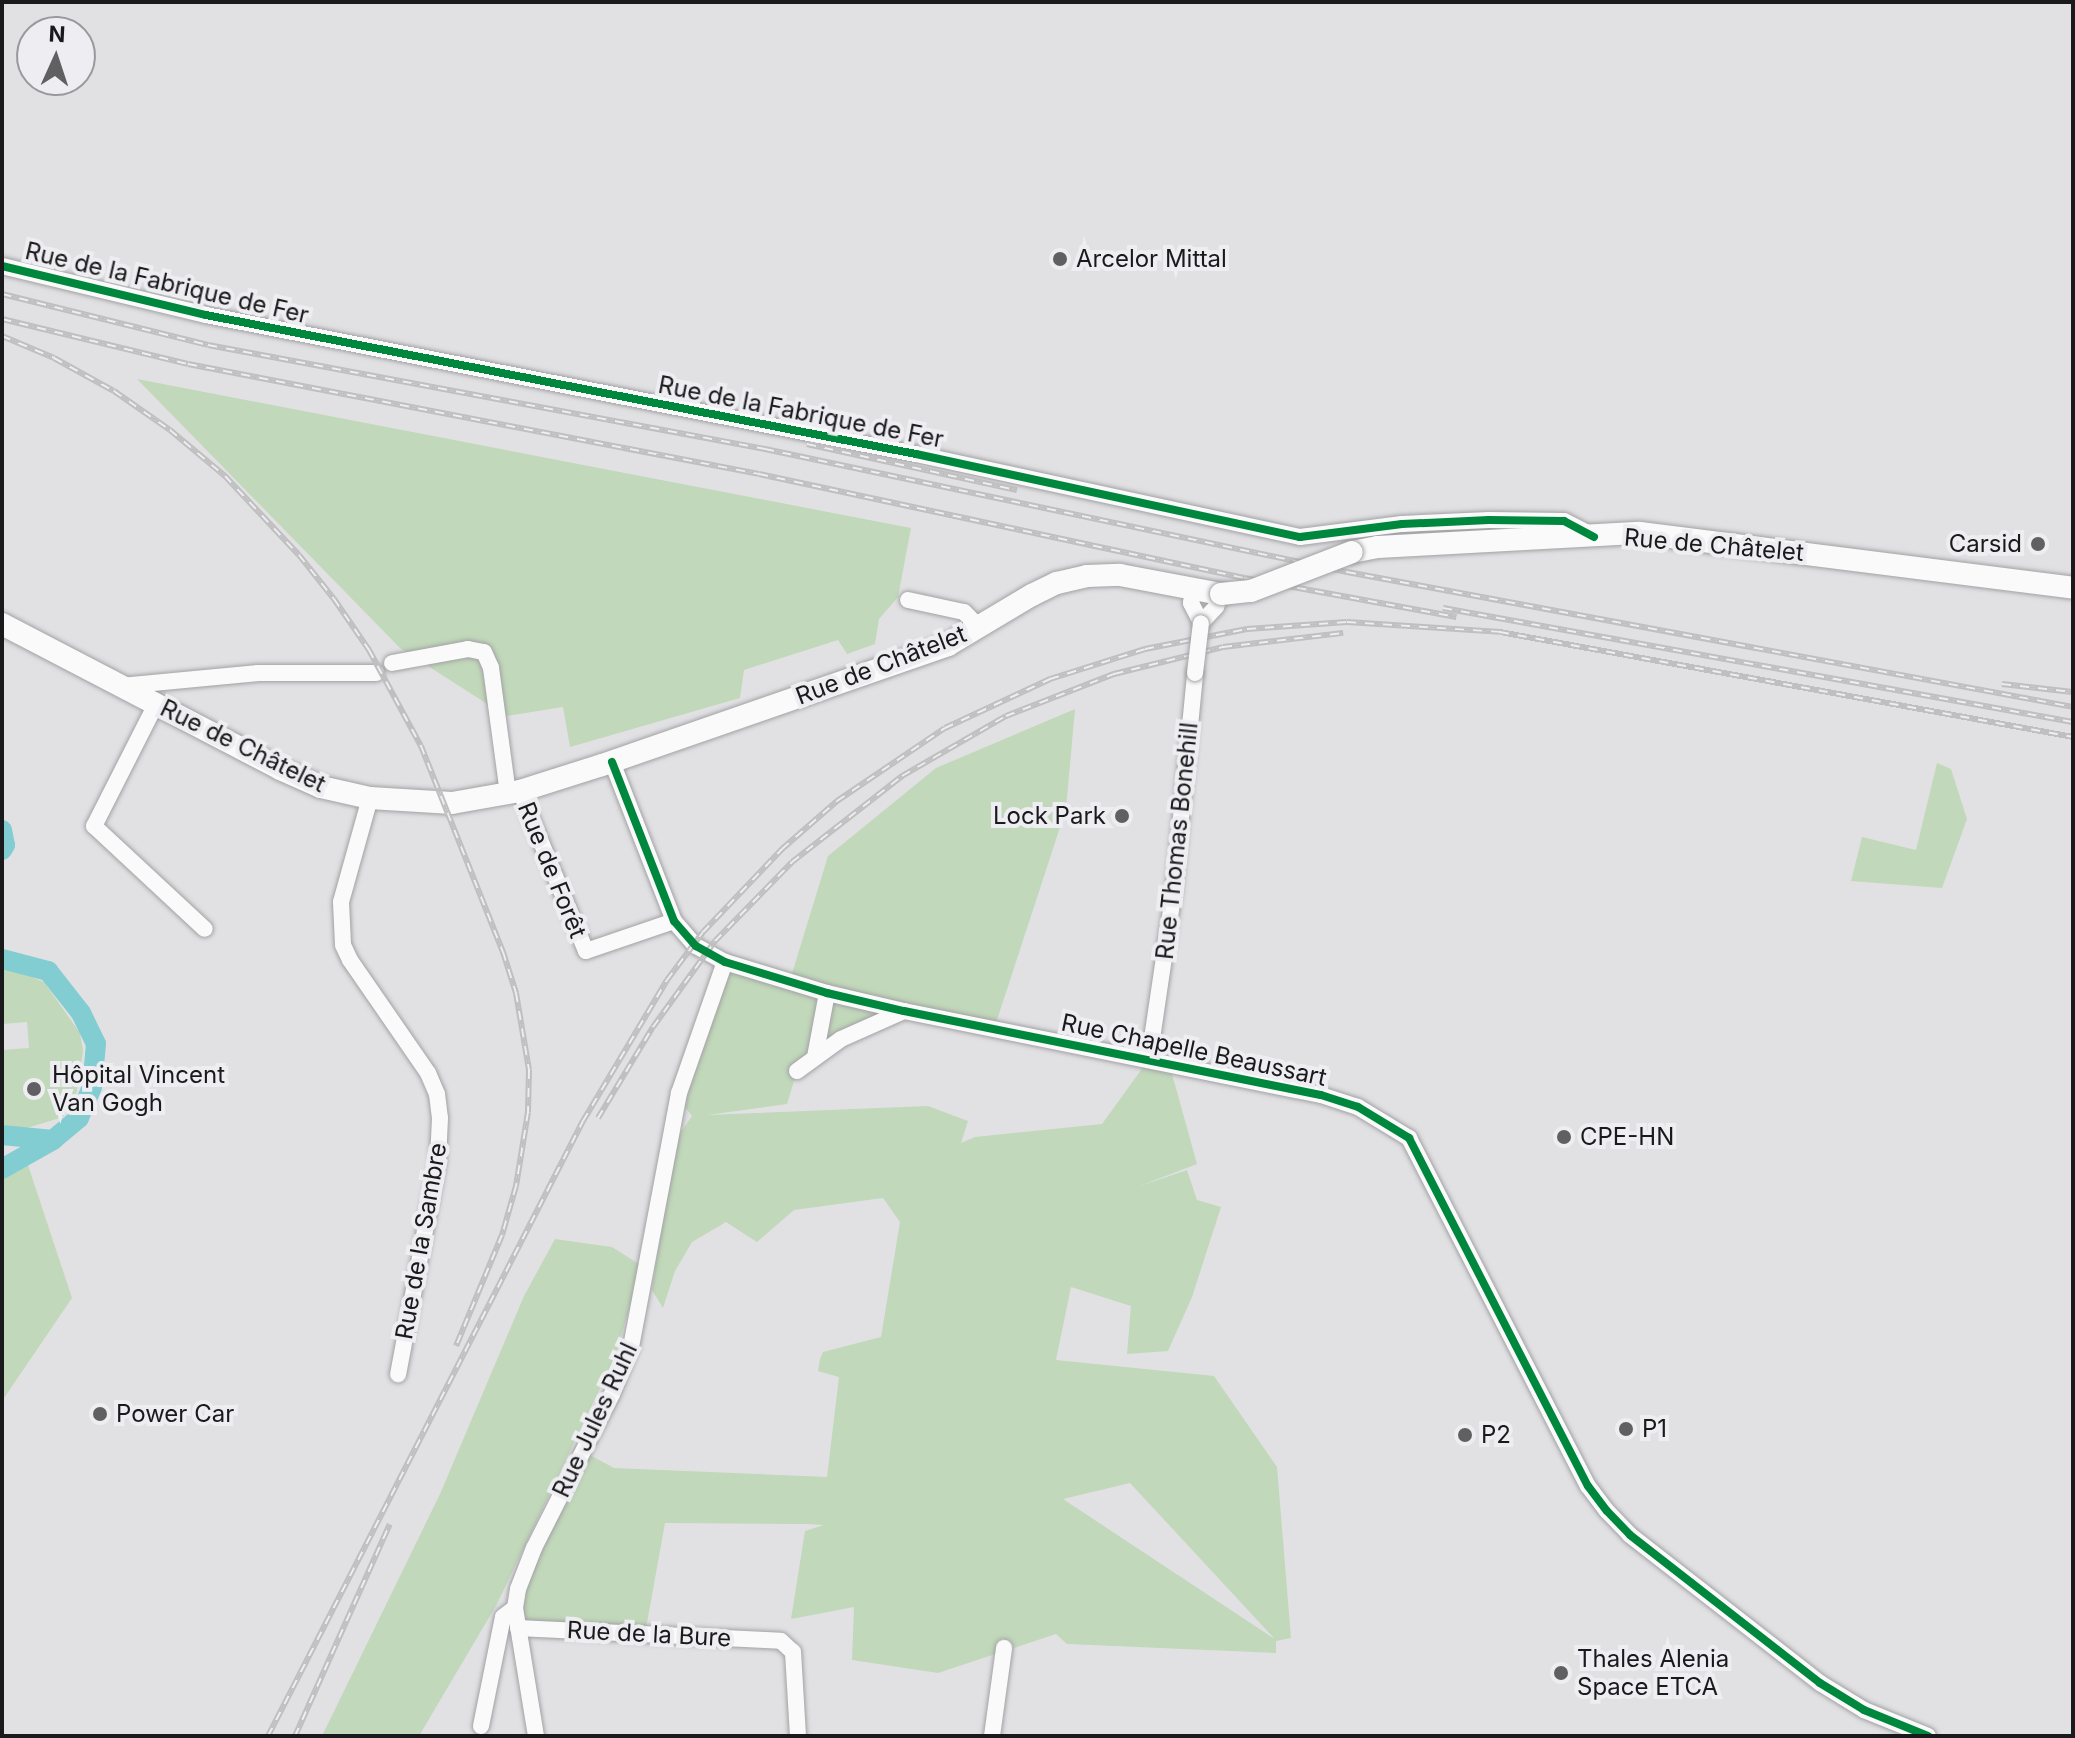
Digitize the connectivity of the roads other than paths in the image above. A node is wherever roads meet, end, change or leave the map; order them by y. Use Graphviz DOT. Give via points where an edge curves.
graph roads {
  1 [pos="2,266"];
  2 [pos="1594,537"];
  3 [pos="2073,588"];
  4 [pos="1193,589"];
  5 [pos="1221,594"];
  6 [pos="908,600"];
  7 [pos="1201,623"];
  8 [pos="2,624"];
  9 [pos="979,627"];
  10 [pos="392,663"];
  11 [pos="376,673"];
  12 [pos="121,686"];
  13 [pos="156,704"];
  14 [pos="612,762"];
  15 [pos="514,792"];
  16 [pos="370,798"];
  17 [pos="674,921"];
  18 [pos="205,929"];
  19 [pos="725,962"];
  20 [pos="827,993"];
  21 [pos="904,1011"];
  22 [pos="815,1057"];
  23 [pos="1149,1059"];
  24 [pos="797,1071"];
  25 [pos="398,1374"];
  26 [pos="515,1608"];
  27 [pos="518,1628"];
  28 [pos="1004,1648"];
  29 [pos="481,1726"];
  30 [pos="536,1736"];
  31 [pos="798,1736"];
  32 [pos="992,1736"];
  33 [pos="1928,1736"];
  1 -- 2 [label="street, Rue de la Fabrique de Fer" via="206,315 916,454 1300,537 1489,520 1564,521"];
  2 -- 3 [label="main road, Rue de Châtelet" via="1640,533"];
  2 -- 5 [label="main road, Rue de Châtelet, bridge" via="1378,547 1251,591"];
  4 -- 5 [label="main road, Rue de Châtelet"];
  4 -- 7 [label="street, Rue Thomas Bonehill" via="1191,603"];
  4 -- 9 [label="main road, Rue de Châtelet" via="1120,575 1087,576 1057,583"];
  5 -- 7 [label="street, Rue Thomas Bonehill"];
  6 -- 9 [label="street" via="964,612"];
  7 -- 23 [label="street, Rue Thomas Bonehill, bridge" via="1174,889"];
  8 -- 12 [label="main road, Rue de Châtelet"];
  9 -- 14 [label="main road, Rue de Châtelet" via="948,645"];
  10 -- 15 [label="street" via="468,649 484,652"];
  11 -- 12 [label="street" via="258,673"];
  12 -- 13 [label="main road, Rue de Châtelet"];
  13 -- 16 [label="main road, Rue de Châtelet" via="280,769 321,787"];
  13 -- 18 [label="street" via="94,826"];
  14 -- 15 [label="main road, Rue de Châtelet"];
  14 -- 17 [label="street, Rue Chapelle Beaussart"];
  15 -- 16 [label="main road, Rue de Châtelet" via="452,803"];
  15 -- 17 [label="street, Rue de Forêt" via="586,951"];
  16 -- 25 [label="street, Rue de la Sambre" via="340,914 346,952 428,1073 440,1118 436,1173"];
  17 -- 19 [label="street, Rue Chapelle Beaussart" via="696,946"];
  19 -- 20 [label="street, Rue Chapelle Beaussart"];
  19 -- 26 [label="street, Rue Jules Ruhl" via="679,1093 631,1347 534,1548"];
  20 -- 21 [label="street, Rue Chapelle Beaussart"];
  20 -- 22 [label="street"];
  21 -- 22 [label="street" via="841,1039"];
  21 -- 23 [label="street, Rue Chapelle Beaussart"];
  22 -- 24 [label="street"];
  23 -- 33 [label="street, Rue Chapelle Beaussart" via="1321,1095 1358,1107 1409,1138 1588,1486 1607,1511 1630,1535 1820,1683 1864,1710"];
  26 -- 27 [label="street, Rue Jules Ruhl"];
  26 -- 29 [label="street" via="503,1617"];
  27 -- 30 [label="street, Rue Jules Ruhl"];
  27 -- 31 [label="street, Rue de la Bure" via="781,1641 793,1652"];
  28 -- 32 [label="street"];
}
